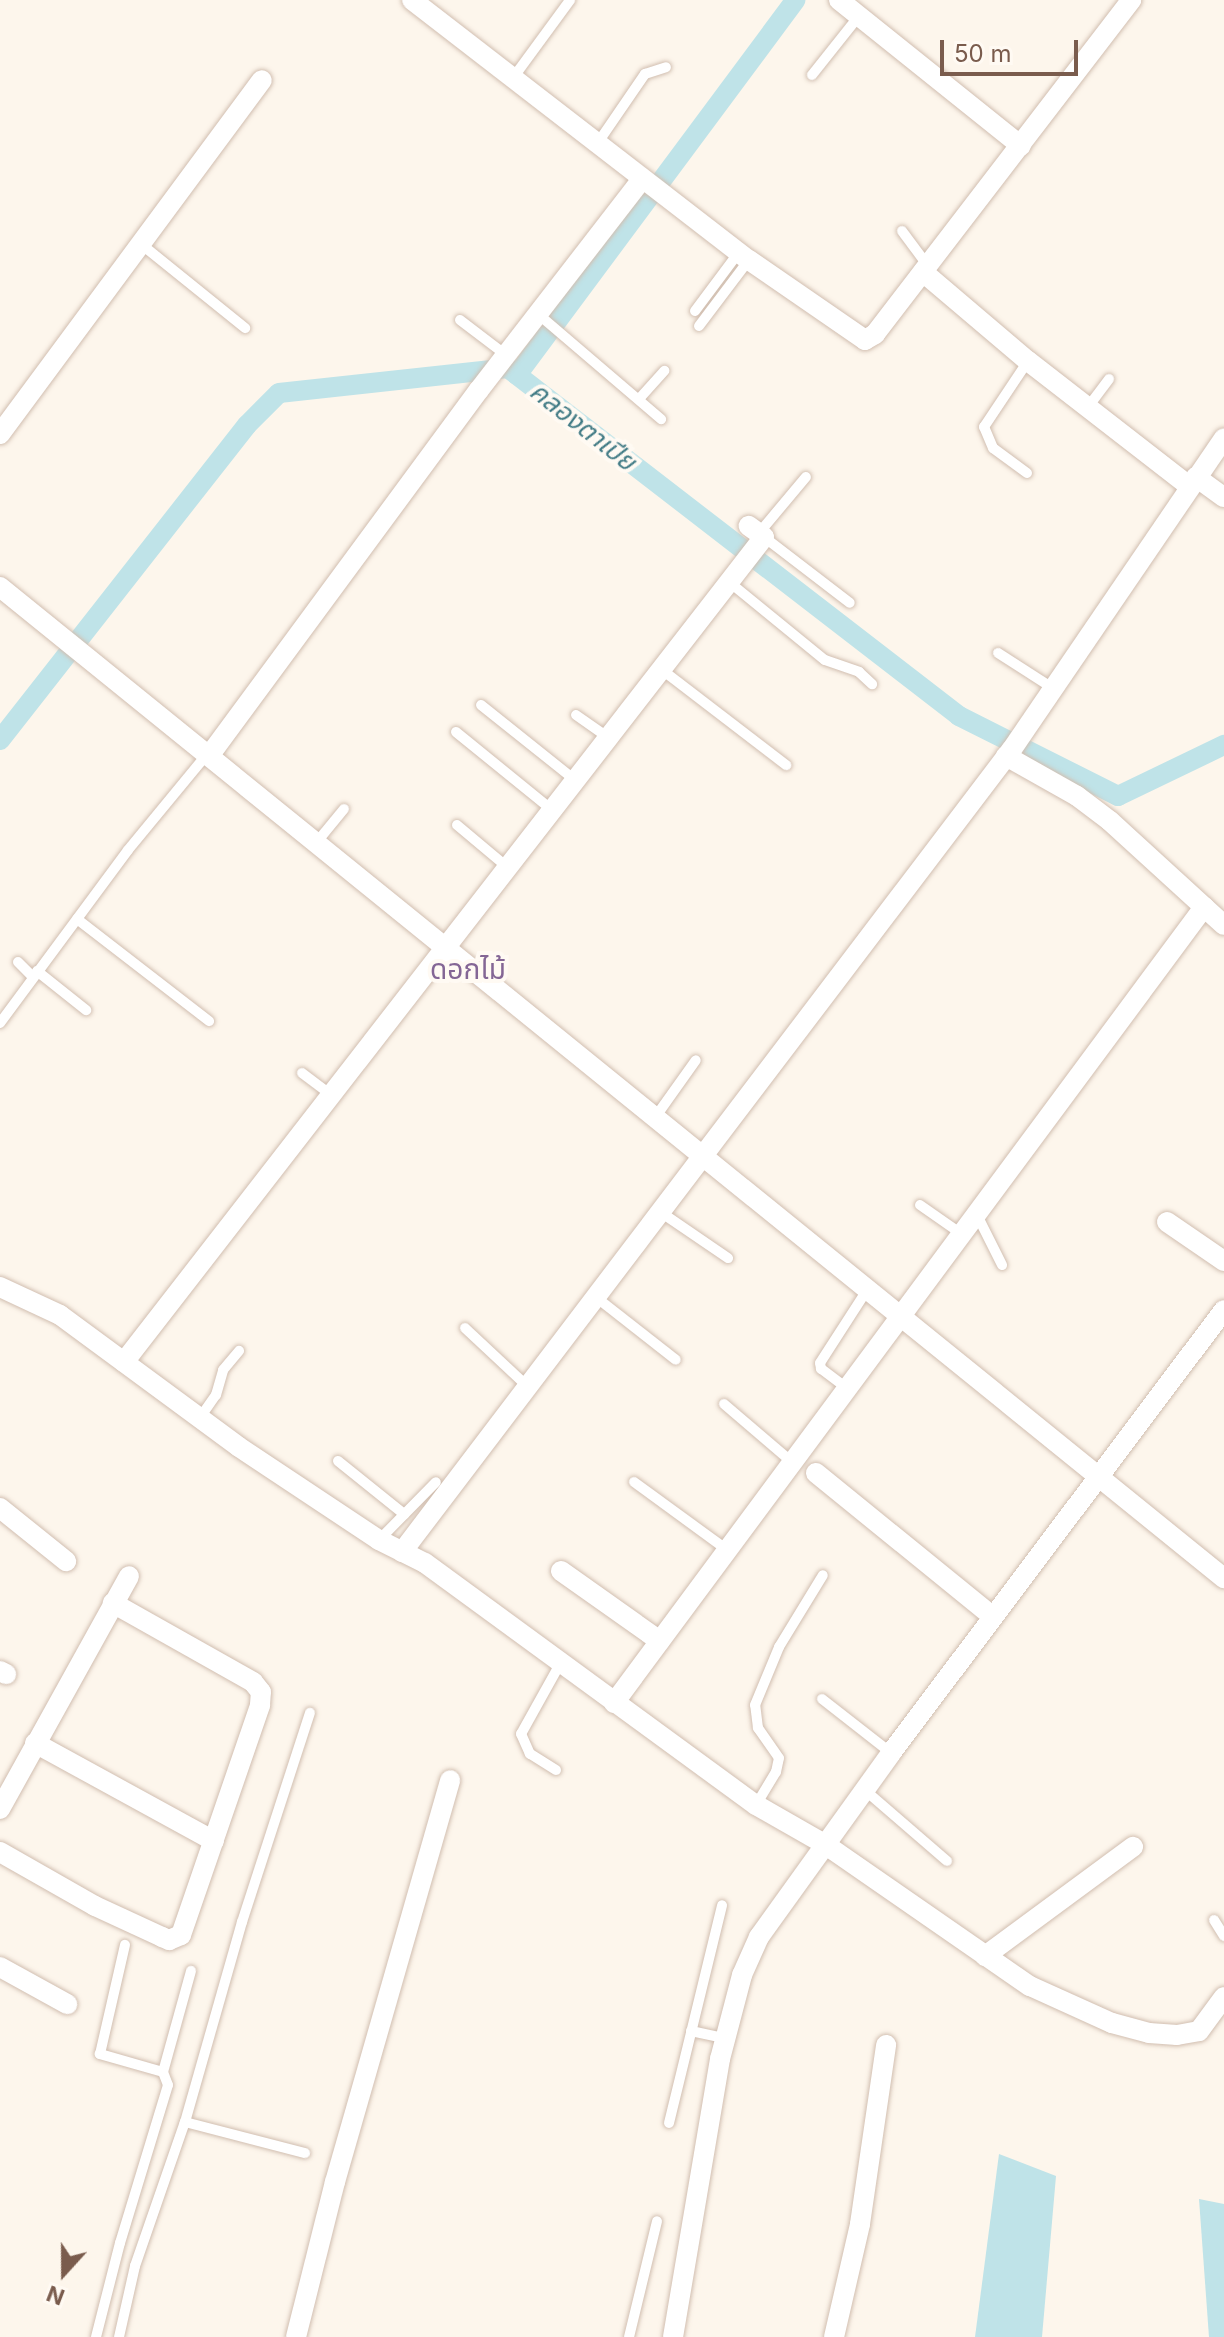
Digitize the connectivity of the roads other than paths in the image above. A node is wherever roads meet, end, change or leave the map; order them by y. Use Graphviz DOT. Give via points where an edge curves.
graph roads {
  1 [pos="412,0"];
  2 [pos="570,0"];
  3 [pos="839,0"];
  4 [pos="1131,0"];
  5 [pos="859,16"];
  6 [pos="666,67"];
  7 [pos="812,75"];
  8 [pos="513,78"];
  9 [pos="262,80"];
  10 [pos="597,144"];
  11 [pos="1021,146"];
  12 [pos="645,181"];
  13 [pos="902,231"];
  14 [pos="141,244"];
  15 [pos="744,256"];
  16 [pos="926,269"];
  17 [pos="695,311"];
  18 [pos="542,318"];
  19 [pos="460,320"];
  20 [pos="699,326"];
  21 [pos="245,328"];
  22 [pos="1028,361"];
  23 [pos="501,362"];
  24 [pos="664,371"];
  25 [pos="1109,379"];
  26 [pos="639,399"];
  27 [pos="1088,407"];
  28 [pos="661,419"];
  29 [pos="0,434"];
  30 [pos="1224,438"];
  31 [pos="1027,473"];
  32 [pos="806,477"];
  33 [pos="1192,482"];
  34 [pos="1224,497"];
  35 [pos="758,535"];
  36 [pos="728,581"];
  37 [pos="0,587"];
  38 [pos="850,603"];
  39 [pos="998,653"];
  40 [pos="661,668"];
  41 [pos="872,684"];
  42 [pos="1052,692"];
  43 [pos="481,705"];
  44 [pos="576,715"];
  45 [pos="456,732"];
  46 [pos="608,737"];
  47 [pos="1009,752"];
  48 [pos="208,755"];
  49 [pos="786,765"];
  50 [pos="575,780"];
  51 [pos="344,809"];
  52 [pos="552,810"];
  53 [pos="457,825"];
  54 [pos="316,843"];
  55 [pos="507,867"];
  56 [pos="1204,907"];
  57 [pos="77,919"];
  58 [pos="1224,925"];
  59 [pos="445,948"];
  60 [pos="18,962"];
  61 [pos="35,974"];
  62 [pos="86,1010"];
  63 [pos="209,1021"];
  64 [pos="0,1023"];
  65 [pos="696,1060"];
  66 [pos="302,1073"];
  67 [pos="332,1096"];
  68 [pos="654,1119"];
  69 [pos="704,1159"];
  70 [pos="920,1205"];
  71 [pos="662,1213"];
  72 [pos="977,1215"];
  73 [pos="1167,1222"];
  74 [pos="963,1235"];
  75 [pos="728,1258"];
  76 [pos="1224,1261"];
  77 [pos="1002,1265"];
  78 [pos="0,1287"];
  79 [pos="867,1290"];
  80 [pos="597,1298"];
  81 [pos="1224,1310"];
  82 [pos="903,1317"];
  83 [pos="465,1328"];
  84 [pos="239,1351"];
  85 [pos="676,1360"];
  86 [pos="124,1362"];
  87 [pos="528,1387"];
  88 [pos="848,1389"];
  89 [pos="724,1404"];
  90 [pos="199,1419"];
  91 [pos="338,1461"];
  92 [pos="793,1463"];
  93 [pos="816,1473"];
  94 [pos="1099,1478"];
  95 [pos="436,1482"];
  96 [pos="634,1482"];
  97 [pos="0,1508"];
  98 [pos="404,1514"];
  99 [pos="379,1540"];
  100 [pos="726,1549"];
  101 [pos="402,1552"];
  102 [pos="66,1561"];
  103 [pos="561,1571"];
  104 [pos="823,1575"];
  105 [pos="129,1576"];
  106 [pos="1224,1578"];
  107 [pos="113,1603"];
  108 [pos="993,1617"];
  109 [pos="660,1641"];
  110 [pos="560,1664"];
  111 [pos="822,1699"];
  112 [pos="614,1703"];
  113 [pos="310,1713"];
  114 [pos="35,1743"];
  115 [pos="891,1753"];
  116 [pos="556,1770"];
  117 [pos="450,1780"];
  118 [pos="866,1791"];
  119 [pos="756,1805"];
  120 [pos="0,1809"];
  121 [pos="214,1841"];
  122 [pos="826,1845"];
  123 [pos="1133,1847"];
  124 [pos="0,1852"];
  125 [pos="947,1861"];
  126 [pos="722,1905"];
  127 [pos="1214,1920"];
  128 [pos="1224,1936"];
  129 [pos="125,1945"];
  130 [pos="985,1956"];
  131 [pos="0,1967"];
  132 [pos="191,1971"];
  133 [pos="1224,1997"];
  134 [pos="67,2004"];
  135 [pos="691,2031"];
  136 [pos="725,2038"];
  137 [pos="886,2045"];
  138 [pos="163,2072"];
  139 [pos="185,2122"];
  140 [pos="669,2123"];
  141 [pos="305,2153"];
  142 [pos="657,2221"];
  143 [pos="96,2337"];
  144 [pos="119,2337"];
  145 [pos="296,2337"];
  146 [pos="629,2337"];
  147 [pos="673,2337"];
  148 [pos="834,2337"];
  1 -- 8 [label="street"];
  2 -- 8 [label="lane"];
  3 -- 5 [label="street"];
  4 -- 11 [label="street"];
  5 -- 7 [label="lane"];
  5 -- 11 [label="street"];
  6 -- 10 [label="lane" via="645,74"];
  8 -- 10 [label="street"];
  9 -- 14 [label="street"];
  10 -- 12 [label="street"];
  11 -- 16 [label="street"];
  12 -- 15 [label="street"];
  12 -- 18 [label="street"];
  13 -- 16 [label="lane"];
  14 -- 21 [label="lane"];
  14 -- 29 [label="street"];
  15 -- 16 [label="street" via="865,340"];
  15 -- 17 [label="lane"];
  15 -- 20 [label="lane"];
  16 -- 22 [label="street"];
  18 -- 23 [label="street"];
  18 -- 26 [label="lane"];
  19 -- 23 [label="lane"];
  22 -- 27 [label="street"];
  22 -- 31 [label="lane" via="984,427 993,448"];
  23 -- 48 [label="street"];
  24 -- 26 [label="lane"];
  25 -- 27 [label="lane"];
  26 -- 28 [label="lane"];
  27 -- 33 [label="street"];
  30 -- 33 [label="street"];
  32 -- 35 [label="lane"];
  33 -- 34 [label="street"];
  33 -- 42 [label="street"];
  35 -- 36 [label="street"];
  35 -- 38 [label="lane"];
  36 -- 40 [label="street"];
  36 -- 41 [label="lane" via="825,660 859,672"];
  37 -- 48 [label="street"];
  39 -- 42 [label="lane"];
  40 -- 46 [label="street"];
  40 -- 49 [label="lane"];
  42 -- 47 [label="street"];
  43 -- 50 [label="lane"];
  44 -- 46 [label="lane"];
  45 -- 52 [label="lane"];
  46 -- 50 [label="street"];
  47 -- 56 [label="street" via="1110,821"];
  47 -- 69 [label="street"];
  48 -- 54 [label="street"];
  48 -- 57 [label="lane"];
  50 -- 52 [label="street"];
  51 -- 54 [label="lane"];
  52 -- 55 [label="street"];
  53 -- 55 [label="lane"];
  54 -- 59 [label="street"];
  55 -- 59 [label="street"];
  56 -- 58 [label="street"];
  56 -- 72 [label="street"];
  57 -- 61 [label="lane"];
  57 -- 63 [label="lane"];
  59 -- 67 [label="street"];
  59 -- 68 [label="street"];
  60 -- 61 [label="lane"];
  61 -- 62 [label="lane"];
  61 -- 64 [label="lane"];
  65 -- 68 [label="lane"];
  66 -- 67 [label="lane"];
  67 -- 86 [label="street"];
  68 -- 69 [label="street"];
  69 -- 71 [label="street"];
  69 -- 79 [label="street"];
  70 -- 74 [label="lane"];
  71 -- 75 [label="lane"];
  71 -- 80 [label="street"];
  72 -- 74 [label="street"];
  72 -- 77 [label="lane"];
  73 -- 76 [label="street"];
  74 -- 82 [label="street"];
  78 -- 86 [label="street" via="60,1315"];
  79 -- 82 [label="street"];
  79 -- 88 [label="lane" via="820,1363"];
  80 -- 85 [label="lane"];
  80 -- 87 [label="street"];
  81 -- 94 [label="street"];
  82 -- 88 [label="street"];
  82 -- 94 [label="street"];
  83 -- 87 [label="lane"];
  84 -- 90 [label="lane" via="223,1370 216,1395"];
  86 -- 90 [label="street"];
  87 -- 101 [label="street"];
  88 -- 92 [label="street"];
  89 -- 92 [label="lane"];
  90 -- 99 [label="street"];
  91 -- 98 [label="lane"];
  92 -- 100 [label="street"];
  93 -- 108 [label="street"];
  94 -- 106 [label="street"];
  94 -- 108 [label="street"];
  95 -- 98 [label="lane"];
  96 -- 100 [label="lane"];
  97 -- 102 [label="street"];
  98 -- 99 [label="lane"];
  99 -- 101 [label="street"];
  100 -- 109 [label="street"];
  101 -- 110 [label="street" via="425,1563"];
  103 -- 109 [label="street"];
  104 -- 119 [label="lane" via="779,1647 755,1705 758,1728 779,1758"];
  105 -- 107 [label="street"];
  107 -- 114 [label="street"];
  107 -- 121 [label="street" via="253,1682 261,1692"];
  108 -- 115 [label="street"];
  109 -- 112 [label="street"];
  110 -- 112 [label="street"];
  110 -- 116 [label="lane" via="521,1734 530,1754"];
  111 -- 115 [label="lane"];
  112 -- 119 [label="street"];
  113 -- 139 [label="lane"];
  114 -- 120 [label="street"];
  114 -- 121 [label="street"];
  115 -- 118 [label="street"];
  117 -- 145 [label="street"];
  118 -- 122 [label="street"];
  118 -- 125 [label="lane"];
  119 -- 122 [label="street"];
  121 -- 124 [label="street" via="181,1935 169,1940 95,1906"];
  122 -- 130 [label="street"];
  122 -- 136 [label="street" via="759,1937"];
  123 -- 130 [label="street"];
  126 -- 135 [label="lane"];
  127 -- 128 [label="lane"];
  129 -- 138 [label="lane" via="100,2054"];
  130 -- 133 [label="street" via="1030,1986 1112,2023 1149,2033 1199,2031"];
  131 -- 134 [label="street"];
  132 -- 138 [label="lane"];
  135 -- 136 [label="lane"];
  135 -- 140 [label="lane"];
  136 -- 147 [label="street"];
  137 -- 148 [label="street" via="860,2224"];
  138 -- 143 [label="lane" via="166,2103"];
  139 -- 141 [label="lane"];
  139 -- 144 [label="lane" via="135,2266"];
  142 -- 146 [label="lane"];
}
